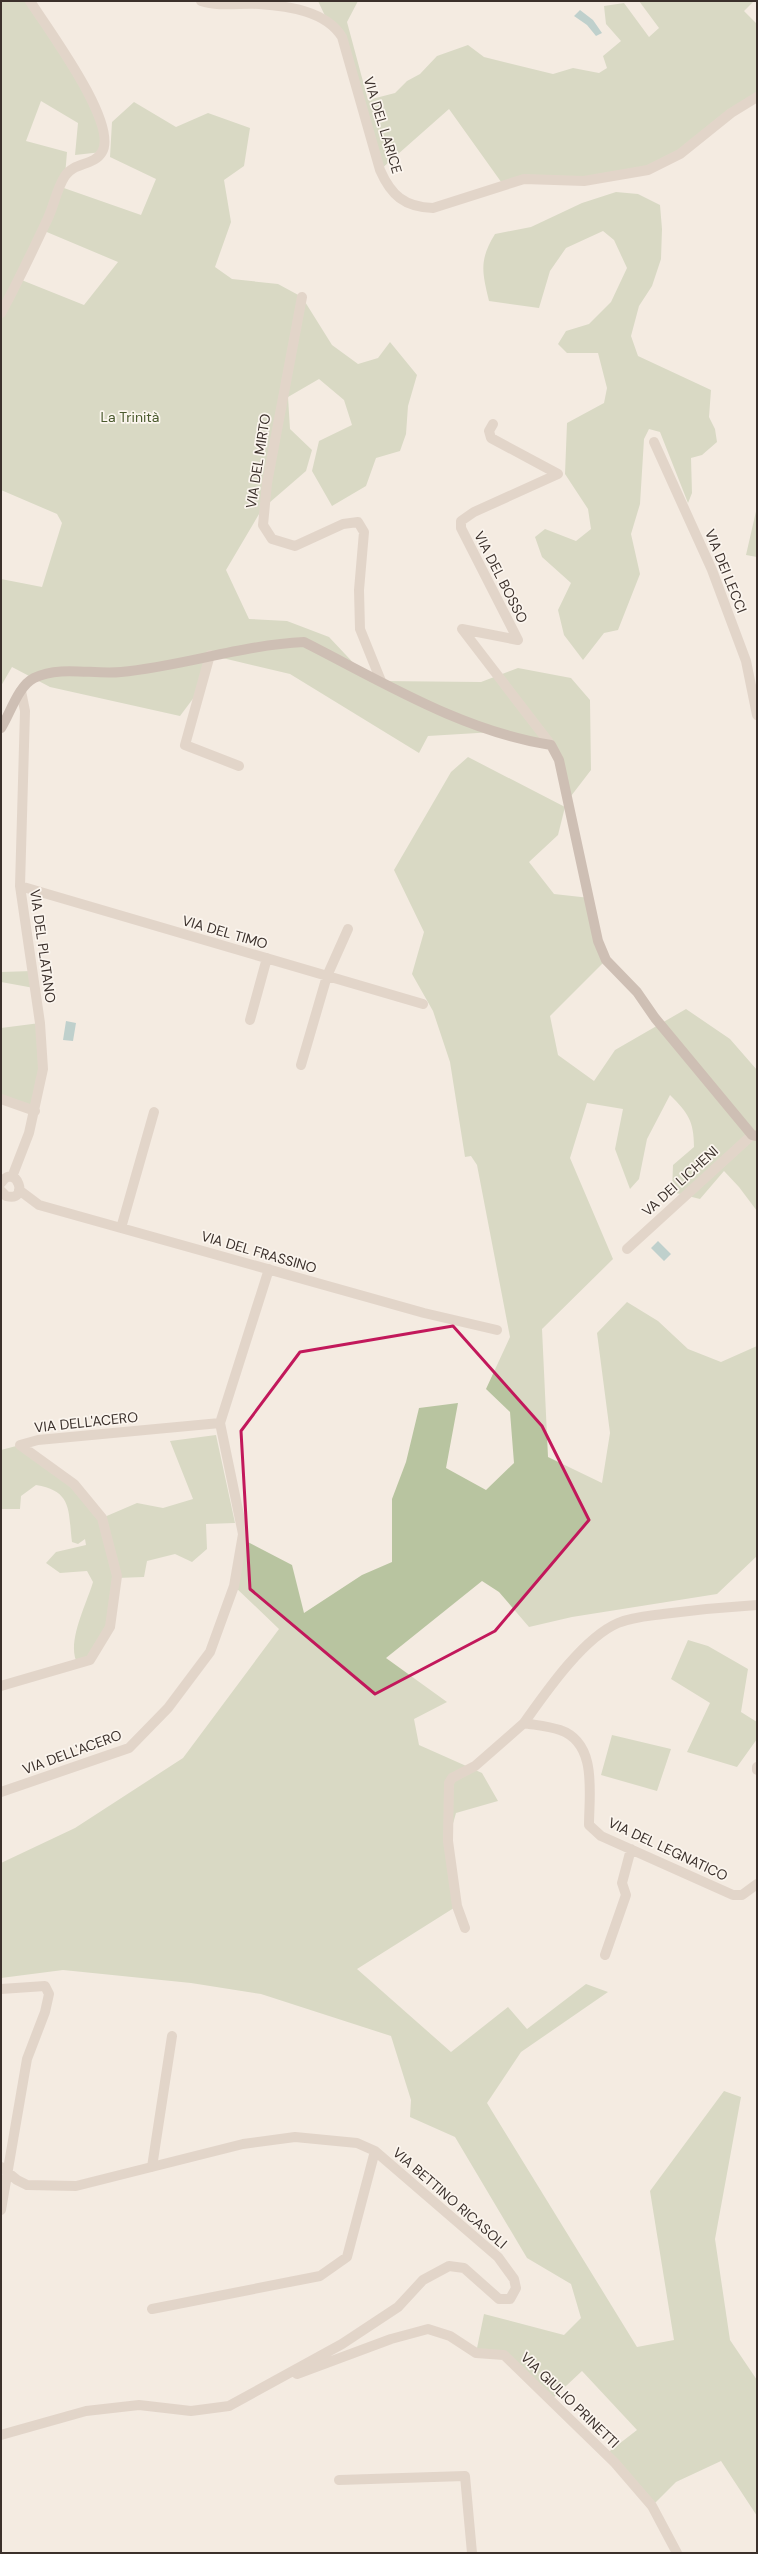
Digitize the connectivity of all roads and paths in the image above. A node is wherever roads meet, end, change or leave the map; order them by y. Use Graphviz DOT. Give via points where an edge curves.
graph roads {
  1 [pos="30,1"];
  2 [pos="201,1"];
  3 [pos="757,97"];
  4 [pos="302,297"];
  5 [pos="1,313"];
  6 [pos="493,424"];
  7 [pos="654,442"];
  8 [pos="210,655"];
  9 [pos="380,681"];
  10 [pos="21,691"];
  11 [pos="757,715"];
  12 [pos="1,728"];
  13 [pos="551,745"];
  14 [pos="239,766"];
  15 [pos="20,886"];
  16 [pos="348,929"];
  17 [pos="267,958"];
  18 [pos="327,976"];
  19 [pos="423,1004"];
  20 [pos="250,1020"];
  21 [pos="301,1065"];
  22 [pos="1,1099"];
  23 [pos="34,1111"];
  24 [pos="154,1112"];
  25 [pos="754,1136"];
  26 [pos="12,1177"];
  27 [pos="1,1183"];
  28 [pos="19,1190"];
  29 [pos="1,1192"];
  30 [pos="121,1228"];
  31 [pos="627,1248"];
  32 [pos="268,1270"];
  33 [pos="497,1330"];
  34 [pos="220,1424"];
  35 [pos="757,1604"];
  36 [pos="1,1686"];
  37 [pos="524,1723"];
  38 [pos="1,1792"];
  39 [pos="632,1849"];
  40 [pos="757,1884"];
  41 [pos="465,1928"];
  42 [pos="605,1955"];
  43 [pos="1,1989"];
  44 [pos="172,2036"];
  45 [pos="375,2151"];
  46 [pos="152,2167"];
  47 [pos="5,2169"];
  48 [pos="1,2210"];
  49 [pos="152,2310"];
  50 [pos="268,2385"];
  51 [pos="1,2436"];
  52 [pos="339,2480"];
  53 [pos="472,2553"];
  54 [pos="677,2553"];
  1 -- 5 [label="street" via="98,111 106,138 102,152 94,160 74,167 65,176 37,243"];
  2 -- 3 [label="street, VIA DEL LARICE" via="238,5 259,4 308,12 335,26 342,37 380,170 389,189 401,199 418,207 432,208 524,179 584,181 648,170 680,154 731,113"];
  4 -- 9 [label="street, VIA DEL MIRTO" via="267,483 263,524 272,538 295,546 343,524 358,522 364,532 359,590 360,629"];
  6 -- 13 [label="street, VIA DEL BOSSO" via="489,431 491,438 558,474 474,512 461,521 461,528 518,640 462,628"];
  7 -- 11 [label="street, VIA DEI LECCI" via="712,570 746,661"];
  8 -- 9 [label="street" via="274,643 304,642"];
  8 -- 10 [label="street" via="121,672 59,672 33,678"];
  8 -- 14 [label="street" via="184,745"];
  9 -- 13 [label="street" via="469,724 520,740"];
  10 -- 12 [label="street"];
  10 -- 15 [label="street, VIA DEL PLATANO" via="26,711"];
  13 -- 25 [label="street" via="559,760 598,941 606,960 637,992 655,1018"];
  15 -- 17 [label="street, VIA DEL TIMO"];
  15 -- 23 [label="street, VIA DEL PLATANO" via="43,1048 43,1069"];
  16 -- 18 [label="street"];
  17 -- 18 [label="street, VIA DEL TIMO"];
  17 -- 20 [label="street"];
  18 -- 19 [label="street, VIA DEL TIMO"];
  18 -- 21 [label="street"];
  22 -- 23 [label="street"];
  23 -- 26 [label="street, VIA DEL PLATANO"];
  24 -- 30 [label="street"];
  25 -- 31 [label="street, VA DEI LICHENI"];
  26 -- 27 [label="street"];
  26 -- 28 [label="street" via="19,1184"];
  28 -- 29 [label="street" via="9,1197"];
  28 -- 30 [label="street, VIA DEL FRASSINO" via="39,1205"];
  30 -- 32 [label="street, VIA DEL FRASSINO"];
  32 -- 33 [label="street, VIA DEL FRASSINO" via="424,1313"];
  32 -- 34 [label="street, VIA DELL'ACERO"];
  34 -- 36 [label="street, VIA DELL'ACERO" via="38,1440 20,1445 74,1484 102,1518 117,1576 110,1627 90,1660"];
  34 -- 38 [label="street, VIA DELL'ACERO" via="243,1534 234,1586 210,1652 168,1708 129,1748"];
  35 -- 37 [label="street" via="703,1608 617,1623 600,1634 560,1674"];
  37 -- 39 [label="street, VIA DEL LEGNATICO" via="561,1730 580,1744 589,1770 589,1825 601,1836"];
  37 -- 41 [label="street" via="475,1766 452,1778 449,1783 448,1841 457,1906"];
  39 -- 40 [label="street, VIA DEL LEGNATICO" via="733,1894 742,1895"];
  39 -- 42 [label="street" via="622,1883 626,1895"];
  43 -- 47 [label="street" via="45,1986 49,1994 45,2012 26,2060"];
  44 -- 46 [label="street"];
  45 -- 46 [label="street, VIA BETTINO RICASOLI" via="356,2144 295,2137 243,2144"];
  45 -- 49 [label="street" via="348,2257 320,2276"];
  45 -- 50 [label="street, VIA BETTINO RICASOLI" via="498,2257 514,2279 516,2288 510,2299 499,2299 464,2268 449,2266 423,2280 398,2307 342,2344"];
  46 -- 47 [label="street, VIA BETTINO RICASOLI" via="76,2186 27,2185"];
  47 -- 48 [label="street"];
  50 -- 51 [label="street, VIA BETTINO RICASOLI" via="229,2406 191,2411 139,2405 86,2411"];
  50 -- 54 [label="street, VIA GIULIO PRINETTI" via="391,2339 428,2329 450,2336 476,2353 504,2355 615,2463 652,2506"];
  52 -- 53 [label="street" via="468,2472"];
}
